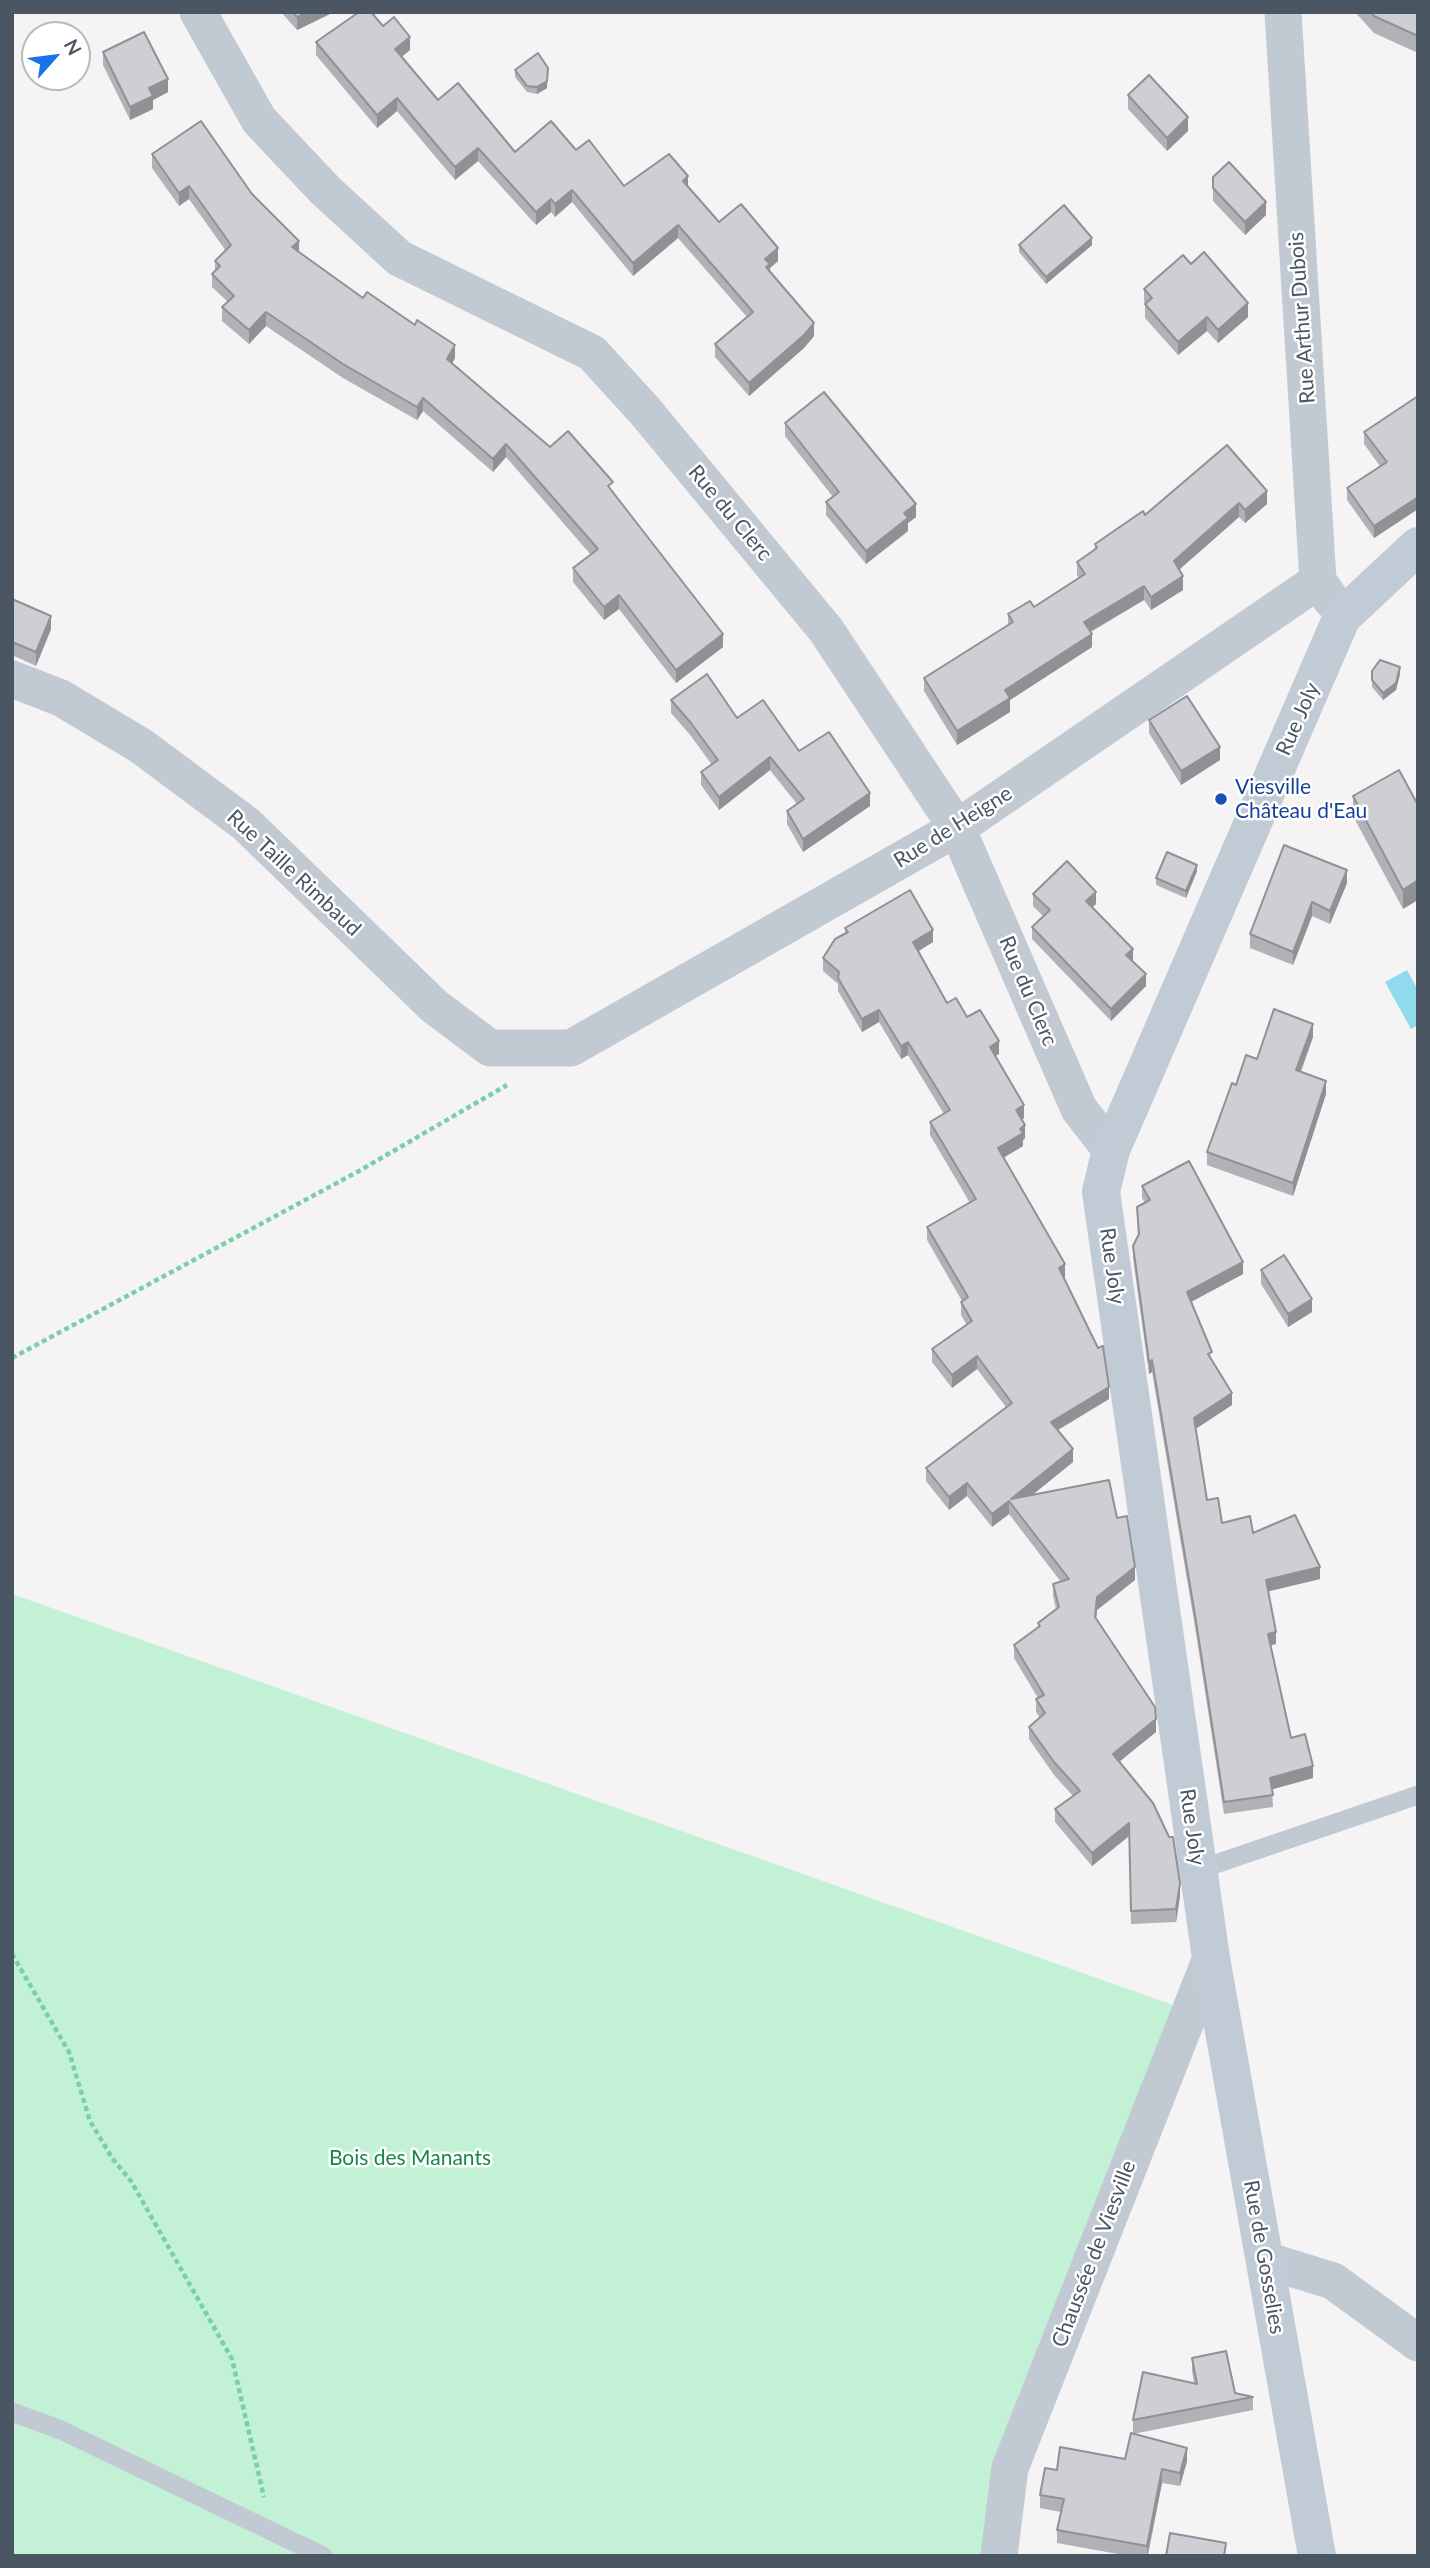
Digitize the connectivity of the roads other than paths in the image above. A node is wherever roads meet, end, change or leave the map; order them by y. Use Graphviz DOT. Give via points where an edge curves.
graph roads {
  1 [pos="198,12"];
  2 [pos="1283,12"];
  3 [pos="1418,547"];
  4 [pos="1318,581"];
  5 [pos="1342,617"];
  6 [pos="12,679"];
  7 [pos="957,828"];
  8 [pos="571,1048"];
  9 [pos="1111,1150"];
  10 [pos="1418,1795"];
  11 [pos="1198,1870"];
  12 [pos="1210,1958"];
  13 [pos="1265,2260"];
  14 [pos="1418,2343"];
  15 [pos="12,2412"];
  16 [pos="323,2556"];
  17 [pos="999,2556"];
  18 [pos="1317,2556"];
  1 -- 7 [label="street, Rue du Clerc" via="260,120 325,190 399,258 592,353 646,411 826,630"];
  2 -- 4 [label="street, Rue Arthur Dubois"];
  3 -- 5 [label="street"];
  4 -- 5 [label="street"];
  4 -- 7 [label="street, Rue de Heigne"];
  5 -- 9 [label="street, Rue Joly"];
  6 -- 8 [label="street, Rue Taille Rimbaud" via="61,698 141,746 246,824 434,1006 490,1048"];
  7 -- 8 [label="street, Rue de Heigne"];
  7 -- 9 [label="street, Rue du Clerc" via="1079,1109"];
  9 -- 11 [label="street, Rue Joly" via="1101,1192"];
  10 -- 11 [label="lane"];
  11 -- 12 [label="street, Rue Joly"];
  12 -- 13 [label="street, Rue de Gosselies"];
  12 -- 17 [label="street, Chaussée de Viesville" via="1010,2468"];
  13 -- 14 [label="street" via="1333,2281"];
  13 -- 18 [label="street, Rue de Gosselies"];
  15 -- 16 [label="lane" via="61,2430"];
}
